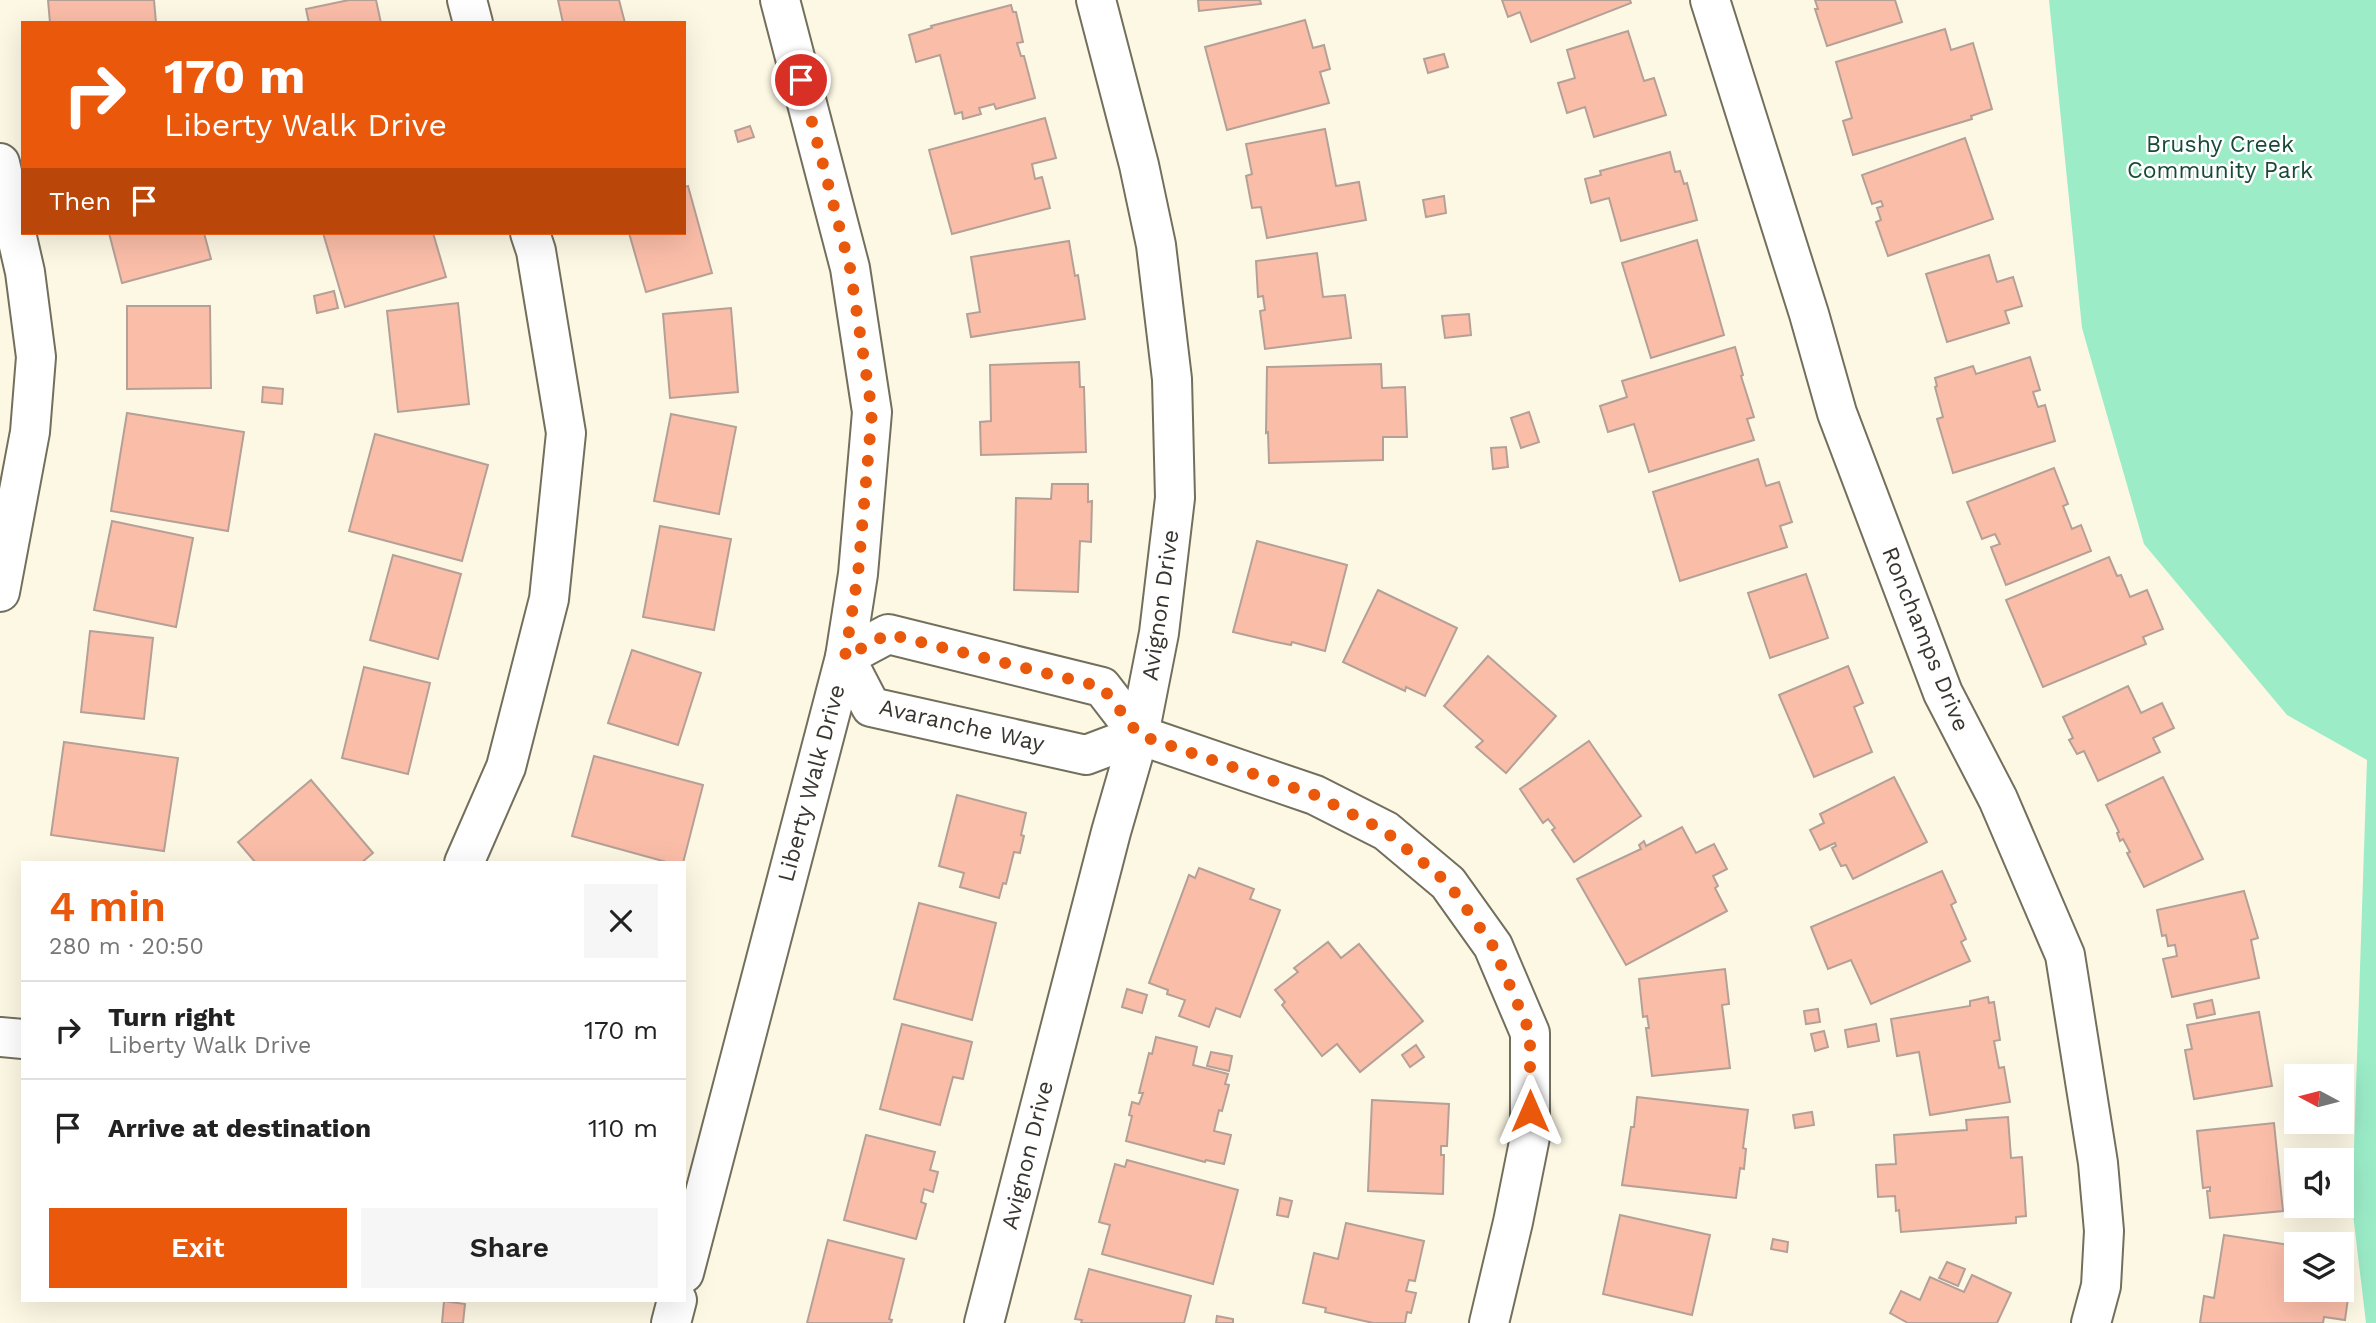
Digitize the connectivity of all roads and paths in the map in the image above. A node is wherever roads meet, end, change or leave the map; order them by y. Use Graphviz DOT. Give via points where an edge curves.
graph roads {
  1 [pos="467,0"];
  2 [pos="780,0"];
  3 [pos="1096,0"];
  4 [pos="1710,0"];
  5 [pos="472,21"];
  6 [pos="0,163"];
  7 [pos="531,235"];
  8 [pos="4,545"];
  9 [pos="0,592"];
  10 [pos="845,657"];
  11 [pos="1139,735"];
  12 [pos="465,861"];
  13 [pos="0,1037"];
  14 [pos="21,1038"];
  15 [pos="686,1265"];
  16 [pos="676,1302"];
  17 [pos="671,1323"];
  18 [pos="984,1323"];
  19 [pos="1489,1323"];
  20 [pos="2091,1323"];
  1 -- 5 [label="street"];
  2 -- 10 [label="street, Liberty Walk Drive" via="850,268 872,412 858,574"];
  3 -- 11 [label="street, Avignon Drive" via="1156,245 1172,379 1175,498 1159,633"];
  4 -- 20 [label="street, Ronchamps Drive" via="1837,413 1943,694 1998,799 2065,955 2098,1163 2104,1231 2101,1286"];
  6 -- 8 [label="street" via="25,272 36,357 30,432"];
  7 -- 12 [label="street" via="566,433 549,598 506,767"];
  8 -- 9 [label="street"];
  10 -- 11 [label="street" via="888,634 1102,687"];
  10 -- 11 [label="street, Avaranche Way" via="871,707 1086,755"];
  10 -- 15 [label="street, Liberty Walk Drive"];
  11 -- 18 [label="street, Avignon Drive"];
  11 -- 19 [label="street" via="1315,795 1385,831 1448,883 1493,946 1530,1033 1530,1137"];
  13 -- 14 [label="street"];
  16 -- 17 [label="street"];
}
